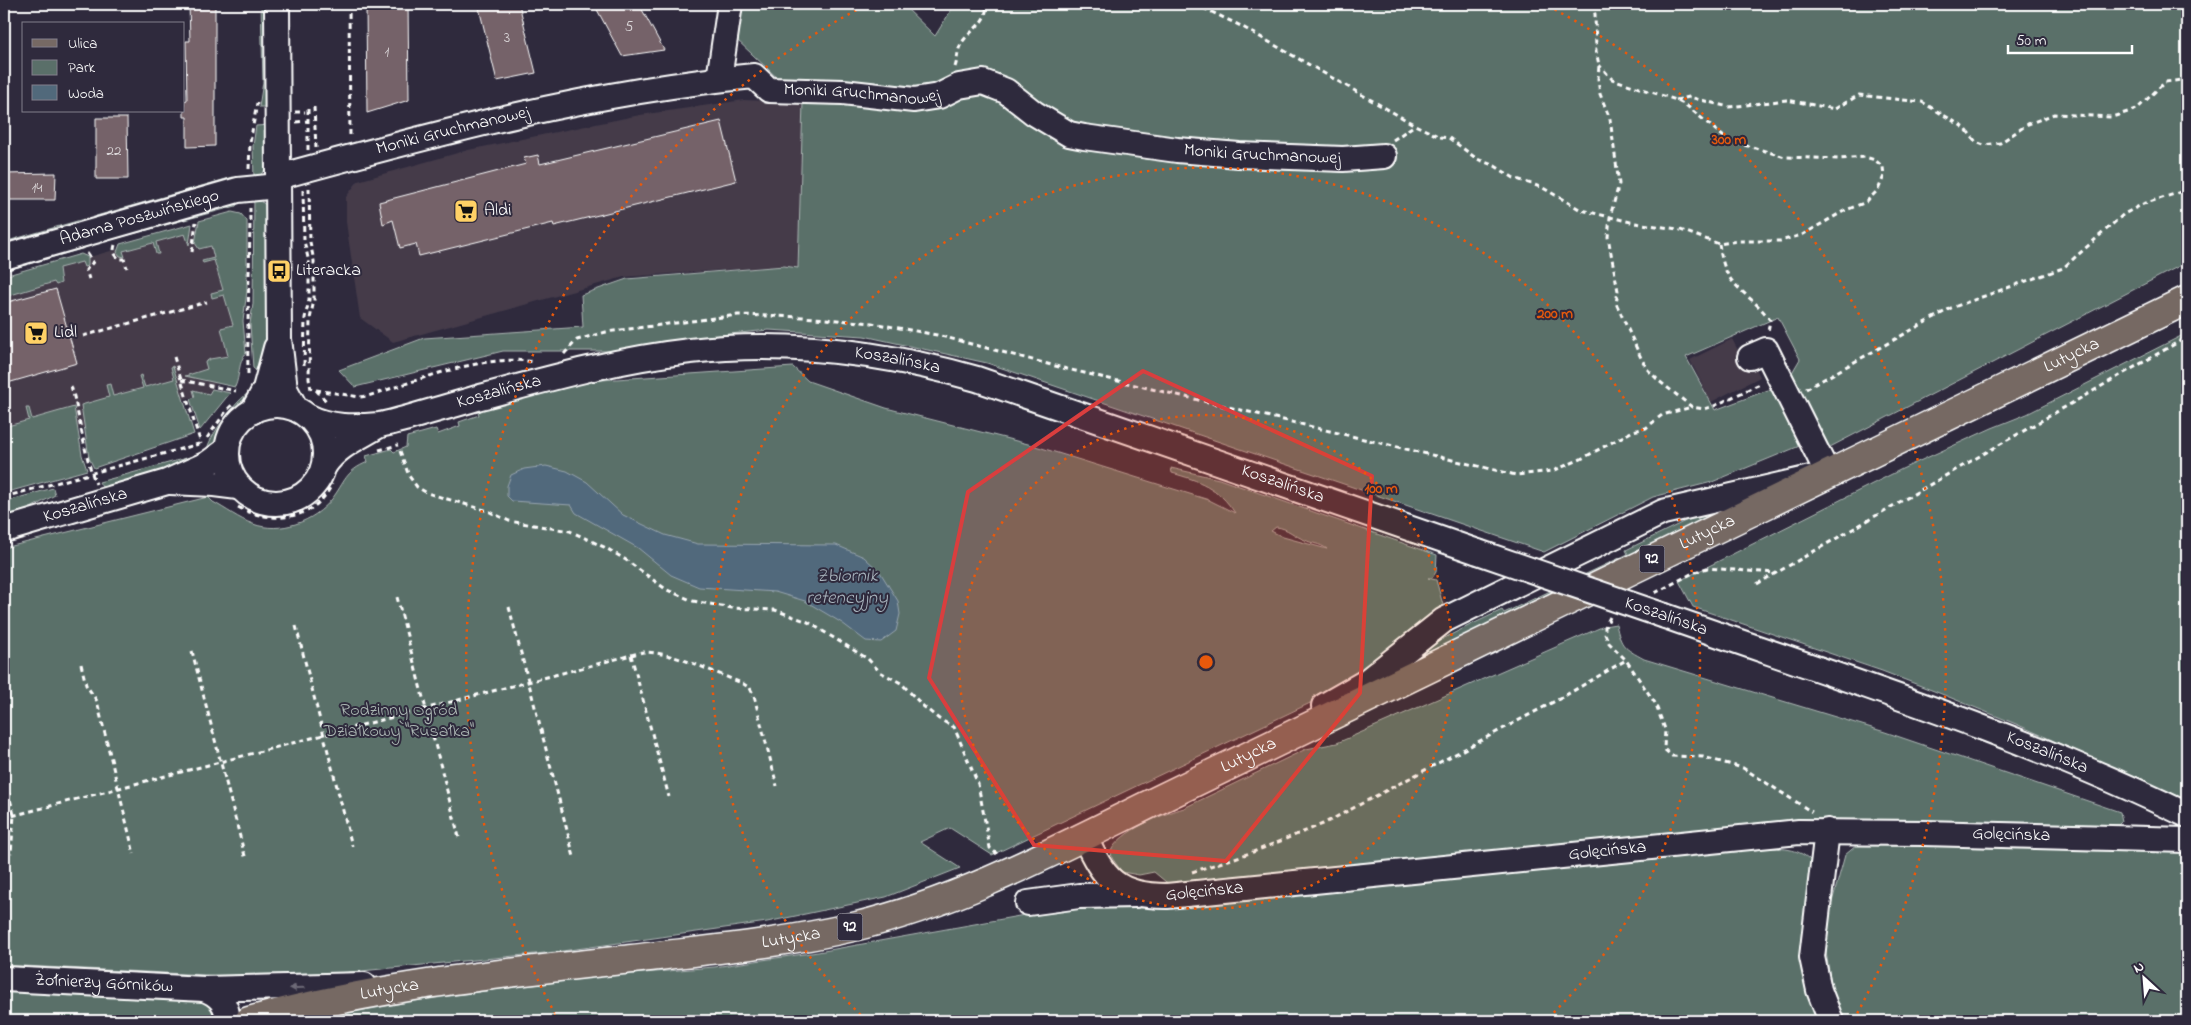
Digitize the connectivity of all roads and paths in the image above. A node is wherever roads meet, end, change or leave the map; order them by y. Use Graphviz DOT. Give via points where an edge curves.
graph roads {
  1 [pos="277,4"];
  2 [pos="349,4"];
  3 [pos="730,4"];
  4 [pos="986,4"];
  5 [pos="1195,4"];
  6 [pos="1592,4"];
  7 [pos="1599,65"];
  8 [pos="719,79"];
  9 [pos="2187,82"];
  10 [pos="939,96"];
  11 [pos="258,97"];
  12 [pos="1676,100"];
  13 [pos="308,107"];
  14 [pos="314,107"];
  15 [pos="351,146"];
  16 [pos="308,152"];
  17 [pos="318,152"];
  18 [pos="1384,156"];
  19 [pos="249,172"];
  20 [pos="278,182"];
  21 [pos="308,182"];
  22 [pos="303,185"];
  23 [pos="2187,190"];
  24 [pos="250,206"];
  25 [pos="1610,218"];
  26 [pos="196,219"];
  27 [pos="116,242"];
  28 [pos="1719,244"];
  29 [pos="85,250"];
  30 [pos="192,252"];
  31 [pos="4,257"];
  32 [pos="127,268"];
  33 [pos="89,279"];
  34 [pos="2187,300"];
  35 [pos="207,302"];
  36 [pos="83,336"];
  37 [pos="2187,337"];
  38 [pos="279,339"];
  39 [pos="1758,354"];
  40 [pos="174,357"];
  41 [pos="561,358"];
  42 [pos="538,362"];
  43 [pos="304,372"];
  44 [pos="1778,375"];
  45 [pos="248,378"];
  46 [pos="181,380"];
  47 [pos="71,386"];
  48 [pos="311,389"];
  49 [pos="316,390"];
  50 [pos="236,391"];
  51 [pos="1790,398"];
  52 [pos="246,404"];
  53 [pos="1692,407"];
  54 [pos="303,413"];
  55 [pos="380,425"];
  56 [pos="201,444"];
  57 [pos="225,451"];
  58 [pos="400,451"];
  59 [pos="329,472"];
  60 [pos="92,473"];
  61 [pos="1828,474"];
  62 [pos="167,482"];
  63 [pos="96,485"];
  64 [pos="236,496"];
  65 [pos="4,498"];
  66 [pos="4,530"];
  67 [pos="1775,573"];
  68 [pos="1757,584"];
  69 [pos="1652,594"];
  70 [pos="397,597"];
  71 [pos="509,607"];
  72 [pos="1618,614"];
  73 [pos="296,626"];
  74 [pos="192,651"];
  75 [pos="631,655"];
  76 [pos="1626,660"];
  77 [pos="81,664"];
  78 [pos="529,682"];
  79 [pos="426,708"];
  80 [pos="323,735"];
  81 [pos="220,761"];
  82 [pos="4,774"];
  83 [pos="777,786"];
  84 [pos="118,788"];
  85 [pos="669,797"];
  86 [pos="1158,800"];
  87 [pos="14,814"];
  88 [pos="2187,815"];
  89 [pos="4,818"];
  90 [pos="2187,824"];
  91 [pos="1827,831"];
  92 [pos="1084,836"];
  93 [pos="2162,838"];
  94 [pos="2187,840"];
  95 [pos="460,841"];
  96 [pos="352,846"];
  97 [pos="11,854"];
  98 [pos="134,854"];
  99 [pos="574,857"];
  100 [pos="246,860"];
  101 [pos="1018,866"];
  102 [pos="1185,875"];
  103 [pos="1140,895"];
  104 [pos="1028,903"];
  105 [pos="4,979"];
  106 [pos="433,982"];
  107 [pos="204,989"];
  108 [pos="228,1021"];
  109 [pos="249,1021"];
  110 [pos="1831,1021"];
  1 -- 20 [label="street"];
  2 -- 15 [label="path"];
  3 -- 8 [label="street"];
  4 -- 10 [label="path" via="979,26 966,36 960,46 952,75"];
  5 -- 25 [label="path" via="1241,26 1415,125 1449,138 1477,159 1514,178 1543,188 1581,210"];
  6 -- 7 [label="path"];
  7 -- 12 [label="path" via="1612,79"];
  7 -- 25 [label="path" via="1600,94 1610,119 1619,184"];
  8 -- 10 [label="street, Moniki Gruchmanowej" via="754,76 769,90 843,92 914,100"];
  8 -- 20 [label="street, Moniki Gruchmanowej" via="633,91 509,116"];
  9 -- 12 [label="path" via="2165,82 2137,109 2112,117 2054,114 2028,124 2000,143 1984,145 1976,142 1965,128 1922,102 1859,95 1835,109 1787,100 1729,107 1689,97"];
  10 -- 18 [label="street, Moniki Gruchmanowej" via="959,86 983,82 1006,92 1069,134 1178,150 1343,159"];
  11 -- 19 [label="path" via="251,134"];
  12 -- 28 [label="path" via="1730,142 1785,157 1865,157 1883,167 1884,176 1878,190 1866,202 1802,235 1780,241"];
  13 -- 16 [label="path"];
  14 -- 17 [label="path" via="315,147"];
  20 -- 31 [label="street, Adama Poszwińskiego" via="238,190"];
  20 -- 38 [label="street"];
  21 -- 48 [label="path" via="314,268 314,300 310,319"];
  22 -- 43 [label="path" via="304,241 308,262"];
  23 -- 51 [label="path" via="2143,204 2124,214 2063,268 1951,308"];
  24 -- 45 [label="path"];
  25 -- 28 [label="path" via="1678,229"];
  25 -- 53 [label="path" via="1608,237 1618,291 1616,303 1641,358 1659,381"];
  26 -- 30 [label="path"];
  27 -- 32 [label="path" via="115,255 124,259"];
  28 -- 39 [label="path" via="1732,281 1761,307 1770,320"];
  29 -- 33 [label="path" via="93,262 86,270"];
  34 -- 61 [label="main road, Lutycka / 92"];
  35 -- 36 [label="path"];
  37 -- 67 [label="path"];
  38 -- 52 [label="street" via="265,389"];
  38 -- 54 [label="street" via="285,389"];
  39 -- 44 [label="street"];
  40 -- 46 [label="path"];
  41 -- 53 [label="path" via="577,340 606,332 738,315 872,323 936,334 1063,368 1516,475 1553,471 1581,460 1633,431 1646,428 1662,415"];
  42 -- 49 [label="path" via="516,359 483,362 368,396"];
  44 -- 51 [label="street"];
  44 -- 53 [label="path" via="1714,406"];
  46 -- 50 [label="path"];
  46 -- 56 [label="path"];
  47 -- 60 [label="path"];
  51 -- 61 [label="street"];
  52 -- 54 [label="street" via="281,405"];
  52 -- 56 [label="path" via="226,410"];
  52 -- 57 [label="street"];
  54 -- 55 [label="street, Koszalińska" via="321,423 337,426"];
  54 -- 59 [label="street" via="320,431"];
  55 -- 59 [label="street, Koszalińska" via="332,453"];
  55 -- 88 [label="street, Koszalińska, bridge" via="569,373 642,357 689,351 785,346 841,350 906,361 977,379 2005,736"];
  56 -- 60 [label="path"];
  57 -- 62 [label="street, Koszalińska" via="207,464"];
  57 -- 64 [label="street"];
  58 -- 101 [label="path" via="409,476 417,487 427,493 488,511 509,521 570,530 626,560 667,590 693,601 732,608 775,610 808,622 868,659 880,672 901,683 939,719 954,727 978,784 990,848"];
  59 -- 64 [label="street" via="305,494 286,503 267,503"];
  59 -- 64 [label="path" via="319,501 291,516 261,517"];
  60 -- 63 [label="path"];
  60 -- 65 [label="path"];
  61 -- 86 [label="main road, Lutycka / 92"];
  61 -- 86 [label="street" via="1663,512 1444,620 1366,682 1204,766"];
  62 -- 64 [label="street, Koszalińska" via="214,484"];
  62 -- 66 [label="street, Koszalińska"];
  67 -- 68 [label="path"];
  67 -- 69 [label="path" via="1707,568"];
  70 -- 79 [label="path"];
  71 -- 78 [label="path"];
  72 -- 76 [label="path" via="1609,618 1605,634 1609,643"];
  73 -- 80 [label="path"];
  74 -- 81 [label="path"];
  75 -- 78 [label="path"];
  75 -- 83 [label="path" via="656,652 750,688"];
  75 -- 85 [label="path"];
  76 -- 91 [label="path" via="1655,704 1664,729 1664,749 1672,756 1703,757 1743,768 1821,818"];
  76 -- 102 [label="path" via="1323,824"];
  77 -- 84 [label="path" via="86,685 97,701"];
  78 -- 79 [label="path"];
  78 -- 99 [label="path"];
  79 -- 80 [label="path"];
  79 -- 95 [label="path"];
  80 -- 81 [label="path"];
  80 -- 96 [label="path"];
  81 -- 84 [label="path"];
  81 -- 100 [label="path"];
  82 -- 87 [label="path"];
  84 -- 87 [label="path"];
  84 -- 98 [label="path"];
  86 -- 92 [label="main road, Lutycka / 92"];
  87 -- 89 [label="path"];
  87 -- 97 [label="path"];
  90 -- 93 [label="street, Golęcińska" via="2178,833"];
  91 -- 93 [label="street, Golęcińska"];
  91 -- 103 [label="street, Golęcińska" via="1166,896"];
  91 -- 110 [label="street" via="1812,957 1819,990"];
  92 -- 101 [label="main road, Lutycka / 92"];
  92 -- 103 [label="street, Golęcińska" via="1112,882"];
  93 -- 94 [label="street, Golęcińska"];
  101 -- 106 [label="main road, Lutycka / 92" via="907,911 819,934 736,947"];
  103 -- 104 [label="street" via="1079,896"];
  105 -- 107 [label="street, Żołnierzy Górników"];
  106 -- 107 [label="street, Żołnierzy Górników, one-way"];
  106 -- 109 [label="main road, Lutycka / 92" via="333,1000"];
  107 -- 108 [label="street" via="223,1002"];
}
